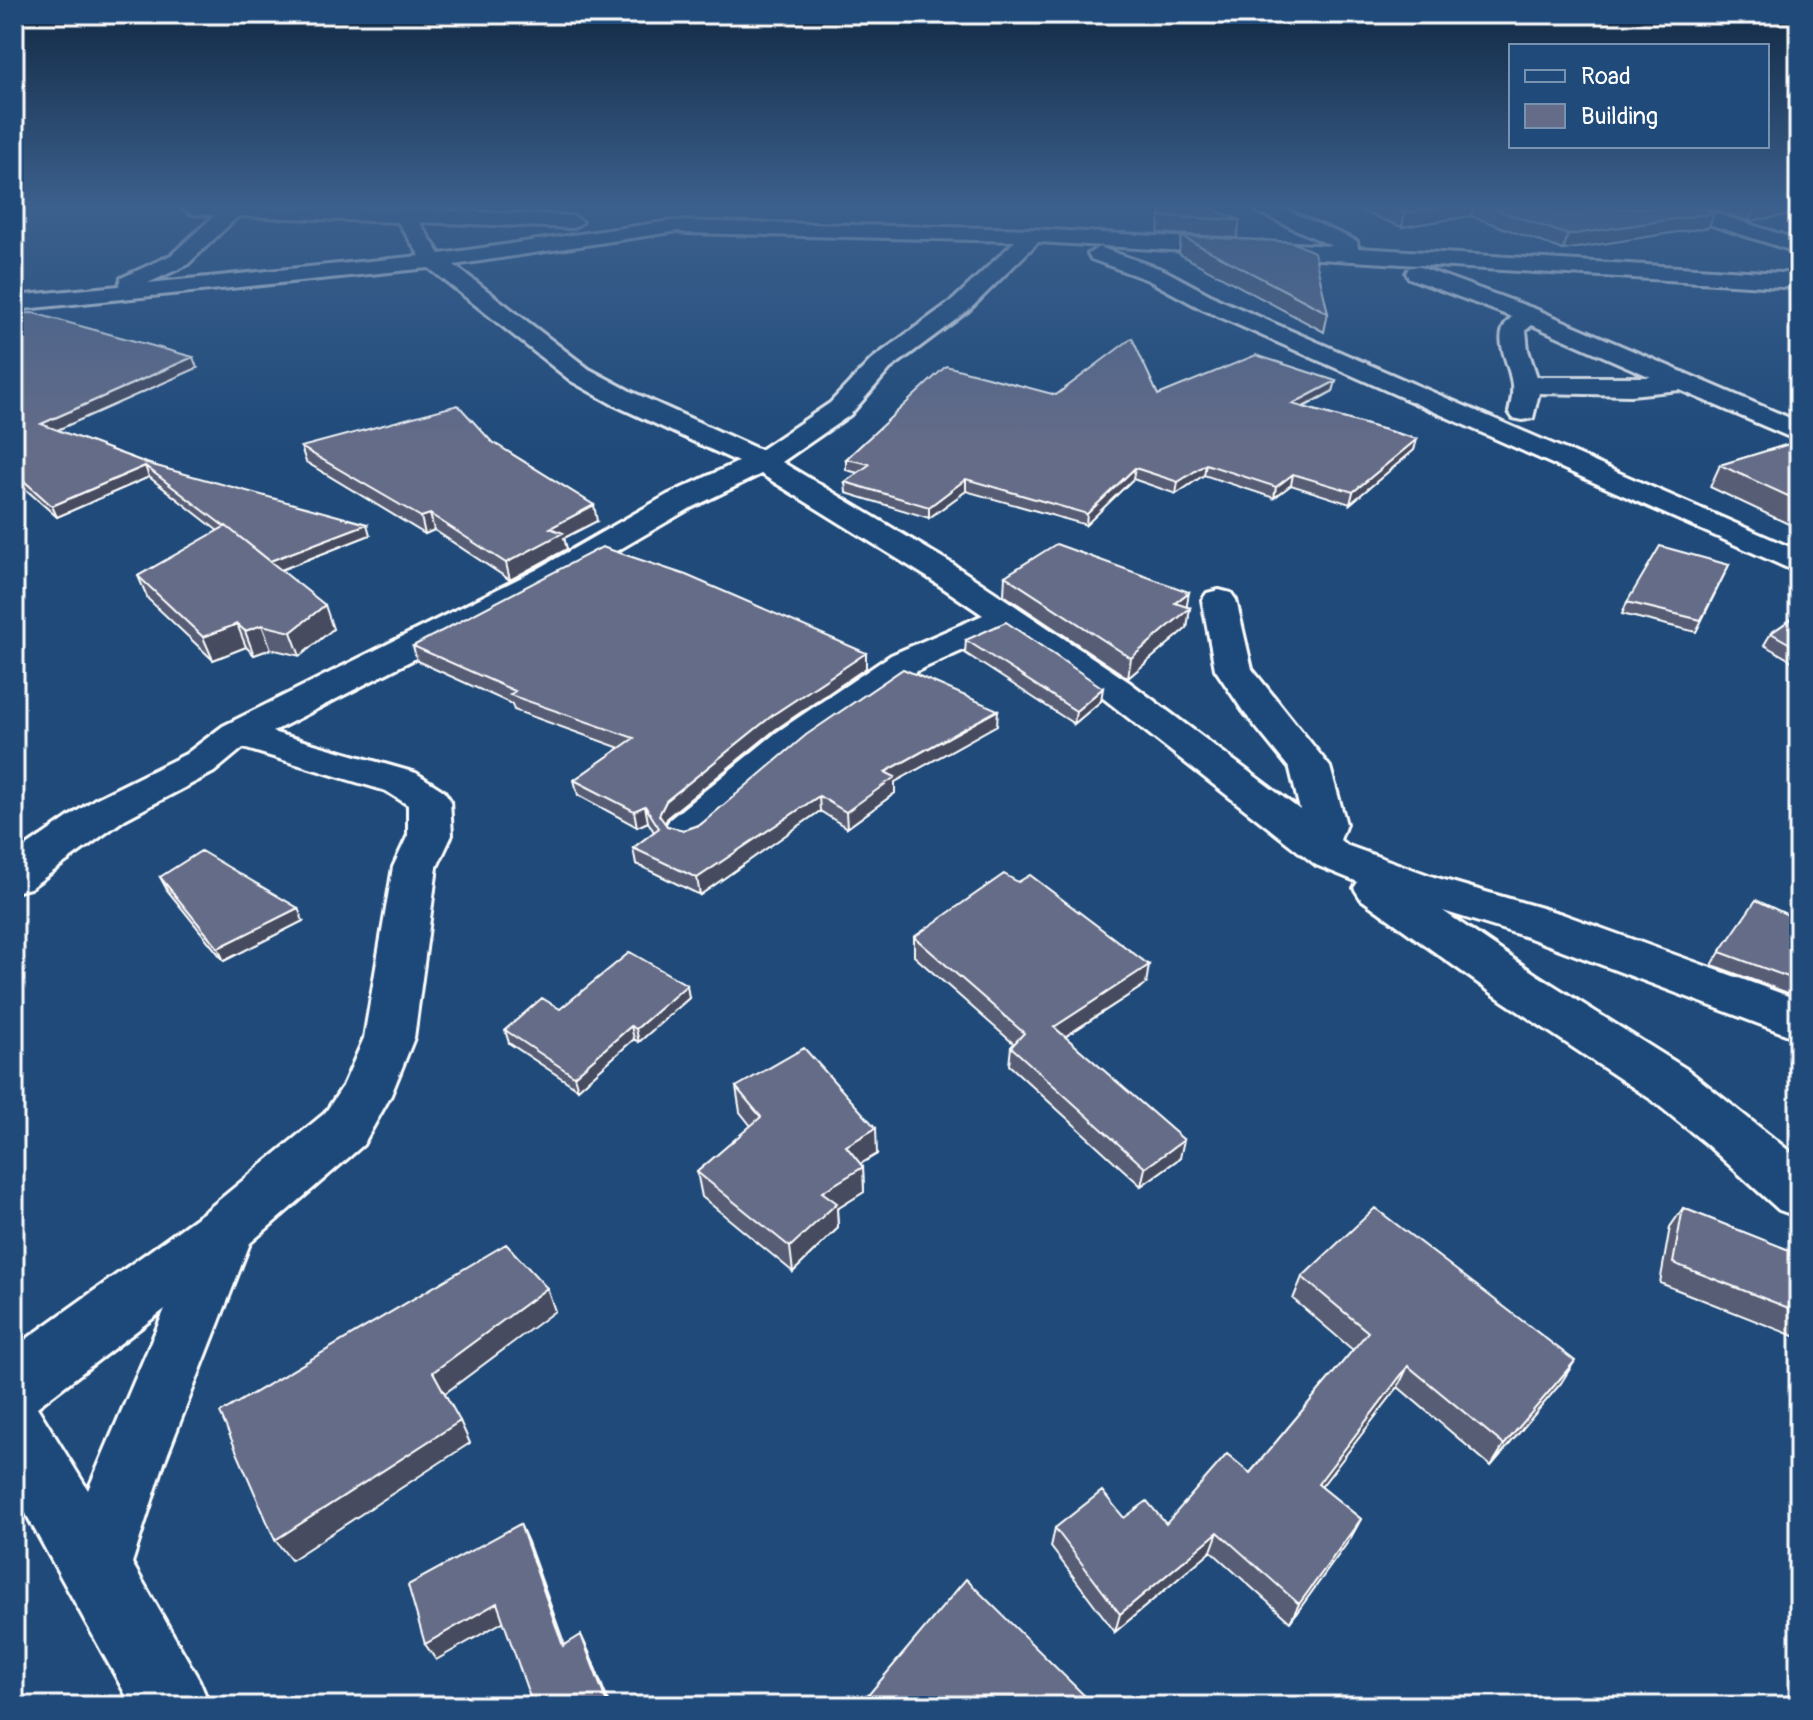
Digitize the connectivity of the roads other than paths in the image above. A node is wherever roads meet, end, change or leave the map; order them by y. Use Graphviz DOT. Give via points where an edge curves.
graph roads {
  1 [pos="114,288"];
  2 [pos="170,288"];
  3 [pos="469,288"];
  4 [pos="980,288"];
  5 [pos="1181,288"];
  6 [pos="1457,288"];
  7 [pos="92,295"];
  8 [pos="14,303"];
  9 [pos="1529,315"];
  10 [pos="1685,382"];
  11 [pos="1519,389"];
  12 [pos="1476,393"];
  13 [pos="1430,399"];
  14 [pos="1799,432"];
  15 [pos="1513,436"];
  16 [pos="762,462"];
  17 [pos="1799,563"];
  18 [pos="1219,600"];
  19 [pos="1009,617"];
  20 [pos="237,734"];
  21 [pos="685,829"];
  22 [pos="1324,850"];
  23 [pos="14,877"];
  24 [pos="1799,1020"];
  25 [pos="1799,1193"];
  26 [pos="227,1228"];
  27 [pos="14,1386"];
  28 [pos="14,1429"];
  29 [pos="96,1567"];
  30 [pos="173,1706"];
  1 -- 7 [label="street"];
  2 -- 7 [label="street"];
  3 -- 16 [label="street" via="580,375"];
  4 -- 16 [label="street" via="881,364 840,409"];
  5 -- 13 [label="street"];
  6 -- 9 [label="street"];
  7 -- 8 [label="street"];
  9 -- 10 [label="street"];
  9 -- 11 [label="street" via="1514,328 1512,340"];
  10 -- 11 [label="street"];
  10 -- 14 [label="street"];
  11 -- 15 [label="street" via="1527,398"];
  12 -- 13 [label="street"];
  13 -- 15 [label="street"];
  15 -- 17 [label="street"];
  16 -- 19 [label="street"];
  16 -- 20 [label="street"];
  18 -- 22 [label="street" via="1234,669 1310,767 1325,824"];
  19 -- 21 [label="street" via="904,663 791,740"];
  19 -- 22 [label="street" via="1116,690"];
  20 -- 23 [label="street" via="200,763 110,809"];
  20 -- 26 [label="street" via="401,782 429,800 430,835 415,867 389,1038 365,1095 344,1129"];
  22 -- 24 [label="street" via="1418,888 1546,926"];
  22 -- 25 [label="street" via="1520,988 1670,1085"];
  26 -- 27 [label="street"];
  26 -- 29 [label="street" via="131,1462"];
  28 -- 29 [label="street"];
  29 -- 30 [label="street"];
}
